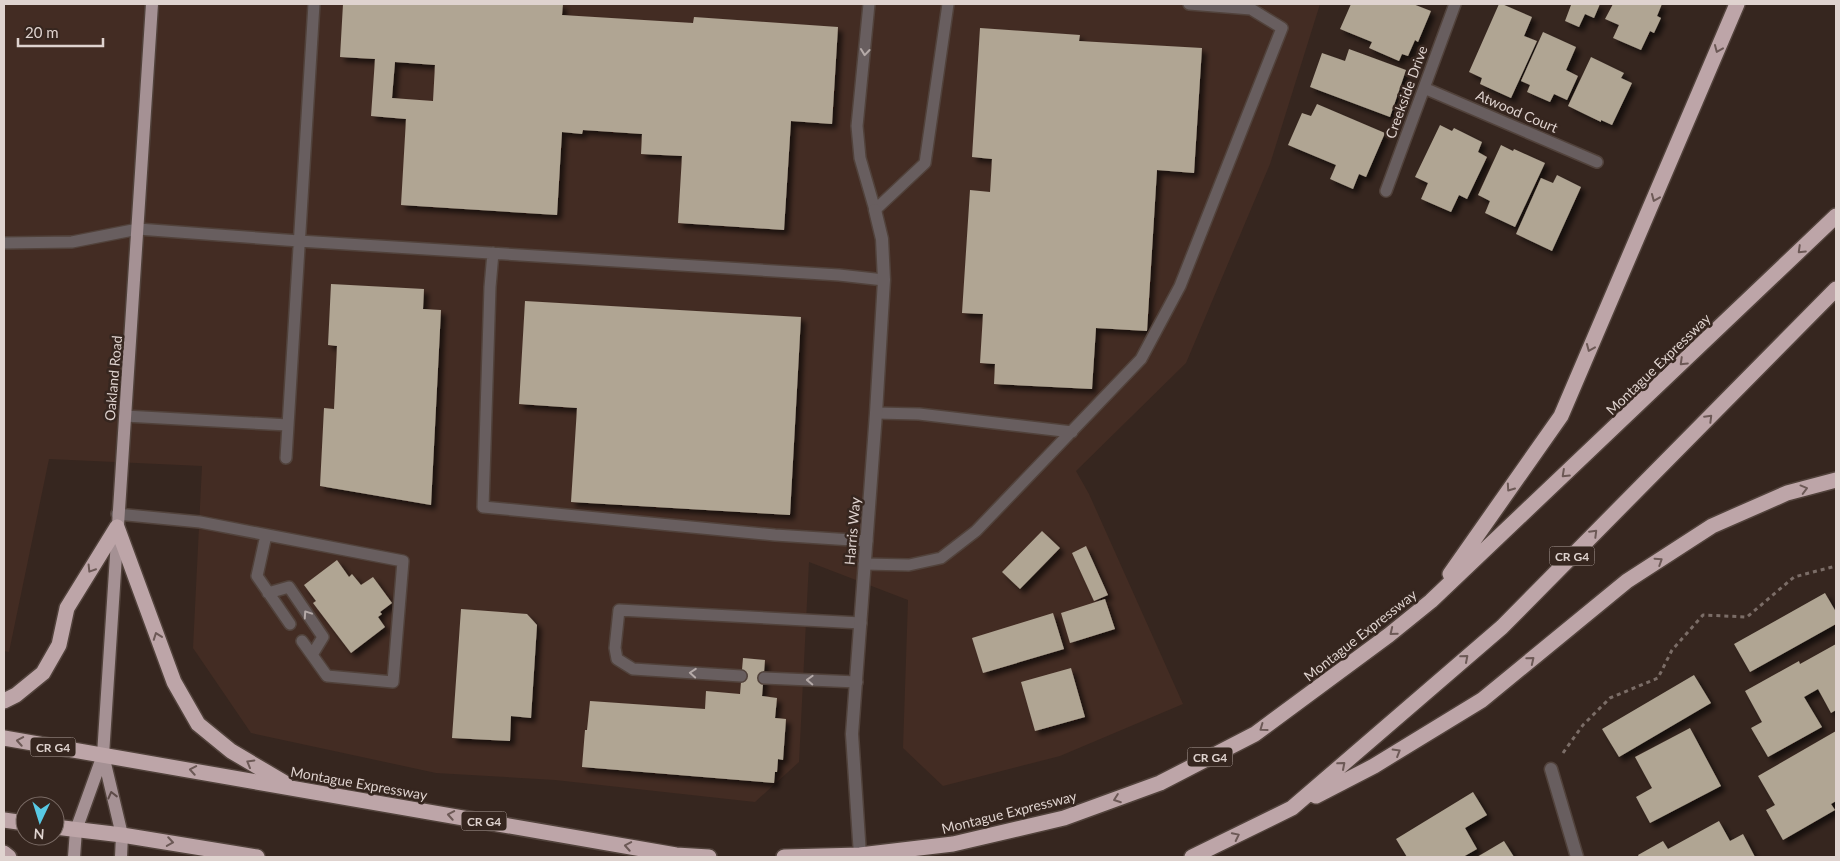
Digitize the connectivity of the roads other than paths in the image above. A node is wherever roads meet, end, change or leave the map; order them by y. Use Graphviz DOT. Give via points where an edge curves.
graph roads {
  1 [pos="152,4"];
  2 [pos="314,4"];
  3 [pos="870,4"];
  4 [pos="948,4"];
  5 [pos="1189,4"];
  6 [pos="1455,4"];
  7 [pos="1737,4"];
  8 [pos="1424,88"];
  9 [pos="1597,162"];
  10 [pos="1386,191"];
  11 [pos="875,210"];
  12 [pos="1836,216"];
  13 [pos="138,228"];
  14 [pos="299,241"];
  15 [pos="4,243"];
  16 [pos="493,253"];
  17 [pos="884,280"];
  18 [pos="1836,289"];
  19 [pos="876,413"];
  20 [pos="125,416"];
  21 [pos="288,426"];
  22 [pos="1072,432"];
  23 [pos="286,458"];
  24 [pos="1836,480"];
  25 [pos="117,520"];
  26 [pos="266,535"];
  27 [pos="867,541"];
  28 [pos="864,564"];
  29 [pos="268,593"];
  30 [pos="1431,600"];
  31 [pos="860,623"];
  32 [pos="290,624"];
  33 [pos="302,641"];
  34 [pos="312,655"];
  35 [pos="741,676"];
  36 [pos="764,678"];
  37 [pos="857,682"];
  38 [pos="4,701"];
  39 [pos="4,738"];
  40 [pos="102,755"];
  41 [pos="1551,769"];
  42 [pos="292,787"];
  43 [pos="1292,808"];
  44 [pos="65,828"];
  45 [pos="76,830"];
  46 [pos="122,835"];
  47 [pos="4,853"];
  48 [pos="860,854"];
  49 [pos="9,857"];
  50 [pos="74,857"];
  51 [pos="121,857"];
  52 [pos="258,857"];
  53 [pos="709,857"];
  54 [pos="784,857"];
  55 [pos="1192,857"];
  56 [pos="1577,857"];
  1 -- 13 [label="main road, Oakland Road"];
  2 -- 14 [label="lane"];
  3 -- 11 [label="lane, one-way" via="858,126 860,158"];
  4 -- 11 [label="lane" via="925,163"];
  5 -- 22 [label="lane" via="1251,9 1282,28 1180,286 1141,359"];
  6 -- 8 [label="lane, Creekside Drive"];
  7 -- 30 [label="highway, one-way" via="1561,416"];
  8 -- 9 [label="lane, Atwood Court"];
  8 -- 10 [label="lane, Creekside Drive"];
  11 -- 17 [label="street, Harris Way" via="882,239"];
  12 -- 30 [label="highway, Montague Expressway / CR G4, one-way"];
  13 -- 14 [label="lane"];
  13 -- 15 [label="lane" via="72,242"];
  13 -- 20 [label="main road, Oakland Road"];
  14 -- 16 [label="lane"];
  14 -- 21 [label="lane"];
  16 -- 17 [label="lane"];
  16 -- 27 [label="lane" via="483,507"];
  17 -- 19 [label="street, Harris Way"];
  43 -- 18 [label="highway, CR G4, one-way" via="1502,627"];
  19 -- 22 [label="lane" via="918,414"];
  19 -- 27 [label="street, Harris Way"];
  20 -- 21 [label="lane"];
  20 -- 25 [label="main road, Oakland Road"];
  21 -- 23 [label="lane"];
  22 -- 28 [label="lane" via="976,531 940,558 909,565"];
  43 -- 24 [label="highway, one-way" via="1374,766 1482,700 1627,581 1712,526 1787,493"];
  25 -- 26 [label="lane" via="200,522"];
  25 -- 38 [label="highway, one-way" via="67,608 58,645 43,673"];
  25 -- 40 [label="main road, Oakland Road"];
  42 -- 25 [label="highway, one-way" via="231,751 198,724 174,682"];
  26 -- 29 [label="lane" via="257,576"];
  26 -- 34 [label="lane" via="403,561 393,682 327,676"];
  27 -- 28 [label="street, Harris Way"];
  28 -- 31 [label="street, Harris Way"];
  29 -- 32 [label="lane"];
  34 -- 29 [label="lane, one-way" via="323,637 289,588"];
  30 -- 48 [label="highway, Montague Expressway / CR G4, one-way" via="1255,734 1160,783 1064,818 953,844"];
  35 -- 31 [label="lane, one-way" via="633,669 617,659 619,610"];
  31 -- 37 [label="street, Harris Way"];
  33 -- 34 [label="lane"];
  37 -- 36 [label="lane, one-way"];
  37 -- 48 [label="street, Harris Way" via="852,734"];
  40 -- 39 [label="highway, Montague Expressway / CR G4, one-way"];
  42 -- 40 [label="highway, Montague Expressway / CR G4, one-way"];
  40 -- 45 [label="main road, Oakland Road"];
  46 -- 40 [label="main road, Oakland Road, one-way"];
  41 -- 56 [label="street"];
  53 -- 42 [label="highway, Montague Expressway / CR G4, one-way" via="676,855"];
  55 -- 43 [label="highway, CR G4, one-way"];
  44 -- 45 [label="highway"];
  45 -- 46 [label="highway"];
  45 -- 50 [label="main road, Oakland Road"];
  46 -- 51 [label="main road, Oakland Road"];
  46 -- 52 [label="highway, one-way"];
  47 -- 49 [label="highway"];
  48 -- 54 [label="highway, Montague Expressway / CR G4"];
}
